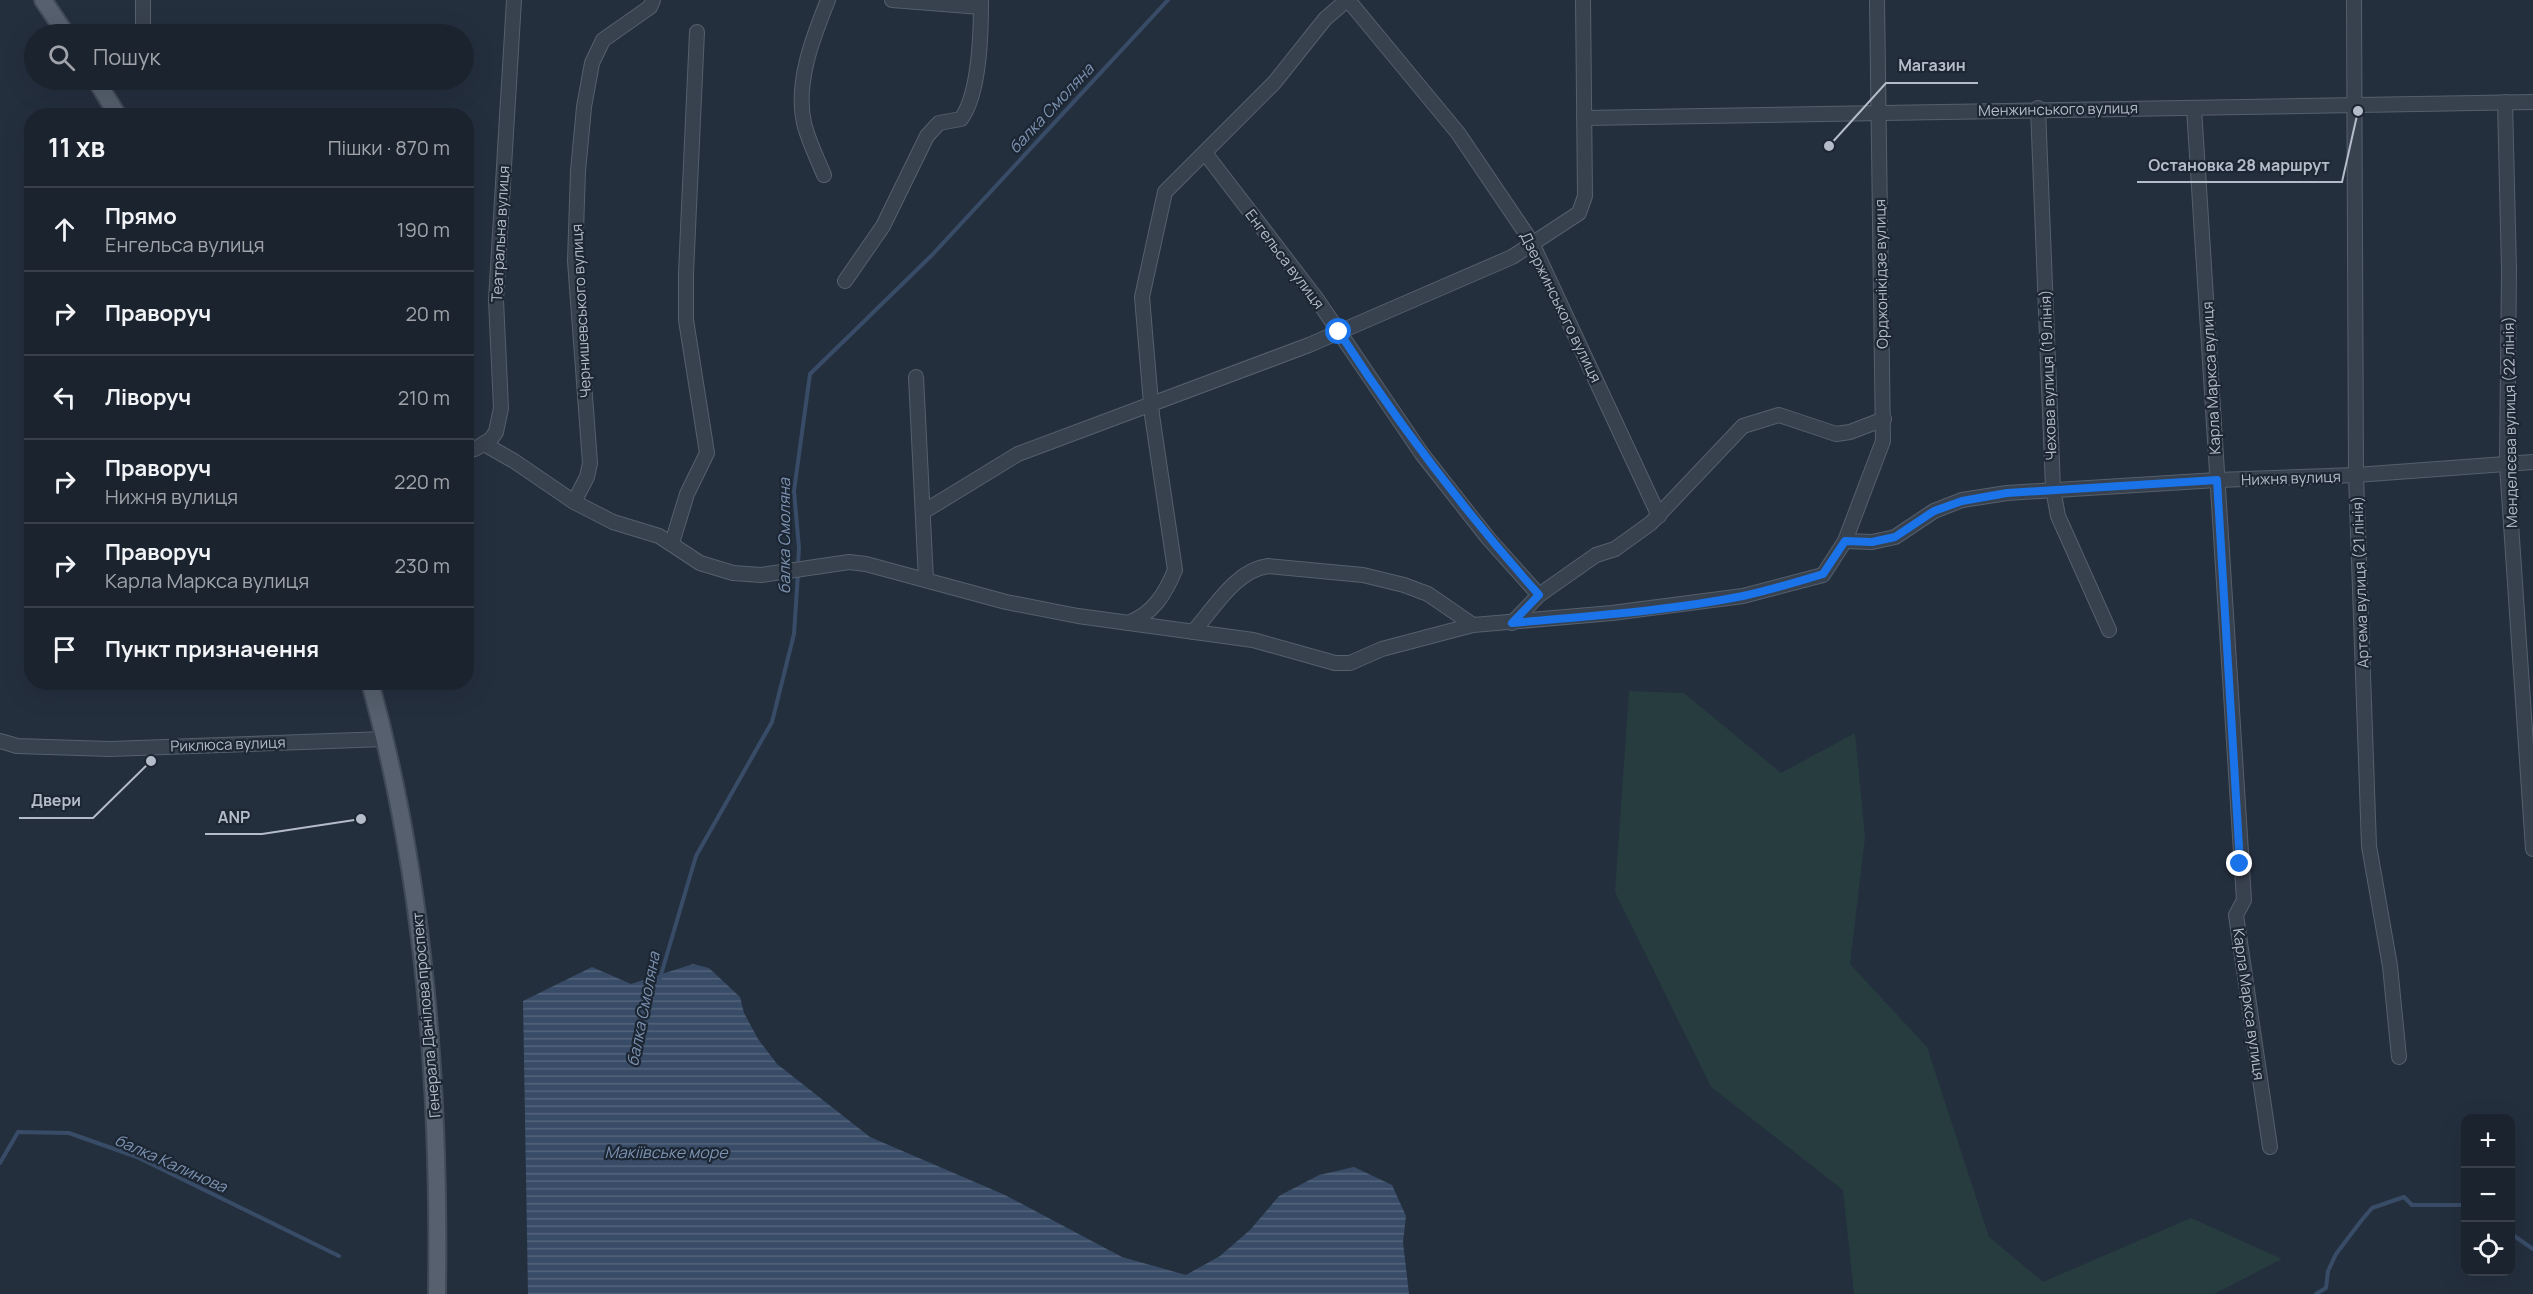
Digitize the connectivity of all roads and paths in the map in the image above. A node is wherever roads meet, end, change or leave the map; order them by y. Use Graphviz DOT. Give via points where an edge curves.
graph roads {
  1 [pos="43,0"];
  2 [pos="143,0"];
  3 [pos="514,0"];
  4 [pos="653,0"];
  5 [pos="828,0"];
  6 [pos="892,0"];
  7 [pos="1347,0"];
  8 [pos="1582,0"];
  9 [pos="1876,0"];
  10 [pos="2355,0"];
  11 [pos="981,4"];
  12 [pos="59,24"];
  13 [pos="143,24"];
  14 [pos="697,32"];
  15 [pos="102,90"];
  16 [pos="2505,102"];
  17 [pos="2533,102"];
  18 [pos="2357,104"];
  19 [pos="113,108"];
  20 [pos="2038,108"];
  21 [pos="2194,108"];
  22 [pos="1878,111"];
  23 [pos="1584,118"];
  24 [pos="1205,153"];
  25 [pos="824,176"];
  26 [pos="1533,244"];
  27 [pos="845,281"];
  28 [pos="1339,332"];
  29 [pos="916,377"];
  30 [pos="1151,404"];
  31 [pos="1884,418"];
  32 [pos="484,444"];
  33 [pos="474,448"];
  34 [pos="2533,462"];
  35 [pos="2507,465"];
  36 [pos="2356,475"];
  37 [pos="2217,480"];
  38 [pos="2053,489"];
  39 [pos="574,502"];
  40 [pos="922,512"];
  41 [pos="1659,516"];
  42 [pos="1845,541"];
  43 [pos="672,543"];
  44 [pos="926,580"];
  45 [pos="1539,595"];
  46 [pos="1128,623"];
  47 [pos="1512,623"];
  48 [pos="1473,625"];
  49 [pos="2109,630"];
  50 [pos="1193,632"];
  51 [pos="371,690"];
  52 [pos="385,739"];
  53 [pos="0,741"];
  54 [pos="2533,849"];
  55 [pos="2399,1057"];
  56 [pos="2270,1147"];
  57 [pos="437,1294"];
  1 -- 12 [label="main road"];
  2 -- 13 [label="street"];
  3 -- 32 [label="street, Театральна вулиця" via="496,300 501,408 496,432"];
  4 -- 39 [label="street, Чернишевського вулиця" via="650,7 603,40 591,63 584,107 575,261 590,463"];
  5 -- 25 [label="street" via="808,56 802,88 804,124"];
  6 -- 11 [label="street"];
  7 -- 24 [label="street" via="1325,19 1274,83"];
  7 -- 26 [label="street, Дзержинського вулиця" via="1458,133"];
  8 -- 23 [label="street"];
  9 -- 22 [label="street, Орджонікідзе вулиця"];
  10 -- 18 [label="street, Артема вулиця (21 лiнiя)"];
  11 -- 27 [label="street" via="975,80 966,111 961,119 939,123 927,136 883,226"];
  14 -- 43 [label="street" via="686,320 707,453 687,494"];
  15 -- 19 [label="main road"];
  16 -- 17 [label="street, Менжинського вулиця"];
  16 -- 18 [label="street, Менжинського вулиця"];
  16 -- 35 [label="street, Менделєєва вулиця (22 лiнiя)" via="2509,270"];
  18 -- 21 [label="street, Менжинського вулиця"];
  18 -- 36 [label="street, Артема вулиця (21 лiнiя)"];
  20 -- 21 [label="street, Менжинського вулиця"];
  20 -- 22 [label="street, Менжинського вулиця"];
  20 -- 38 [label="street, Чехова вулиця (19 лiнiя)"];
  21 -- 37 [label="street, Карла Маркса вулиця"];
  22 -- 23 [label="street, Менжинського вулиця"];
  22 -- 31 [label="street, Орджонікідзе вулиця"];
  23 -- 26 [label="street" via="1585,196 1579,213"];
  24 -- 28 [label="street, Енгельса вулиця"];
  24 -- 30 [label="street" via="1165,192 1142,297"];
  26 -- 28 [label="street" via="1512,257"];
  26 -- 41 [label="street, Дзержинського вулиця"];
  28 -- 30 [label="street"];
  28 -- 45 [label="street, Енгельса вулиця" via="1422,454"];
  29 -- 40 [label="street"];
  30 -- 40 [label="street" via="1018,454"];
  30 -- 46 [label="street" via="1176,570 1155,607"];
  31 -- 41 [label="street" via="1836,434 1779,415 1743,426"];
  31 -- 42 [label="street, Орджонікідзе вулиця" via="1883,441"];
  32 -- 33 [label="street"];
  32 -- 39 [label="street, Орджонікідзе вулиця"];
  34 -- 35 [label="street, Нижня вулиця"];
  35 -- 36 [label="street, Нижня вулиця"];
  35 -- 54 [label="street, Менделєєва вулиця (22 лiнiя)"];
  36 -- 37 [label="street, Нижня вулиця"];
  36 -- 55 [label="street, Артема вулиця (21 лiнiя)" via="2368,846 2390,966"];
  37 -- 38 [label="street, Нижня вулиця"];
  37 -- 56 [label="street, Карла Маркса вулиця" via="2244,900 2236,915"];
  38 -- 42 [label="street, Нижня вулиця" via="1962,501 1934,511 1895,537 1872,542"];
  38 -- 49 [label="street, Чехова вулиця (19 лiнiя)" via="2058,516"];
  39 -- 43 [label="street, Орджонікідзе вулиця" via="613,522"];
  40 -- 44 [label="street"];
  41 -- 45 [label="street" via="1615,549 1596,555"];
  42 -- 47 [label="street, Орджонікідзе вулиця" via="1823,574 1743,596"];
  43 -- 44 [label="street, Орджонікідзе вулиця" via="700,563 733,573 785,573 849,562"];
  44 -- 46 [label="street, Орджонікідзе вулиця" via="1006,602"];
  45 -- 47 [label="street"];
  46 -- 50 [label="street, Орджонікідзе вулиця"];
  47 -- 48 [label="street, Орджонікідзе вулиця"];
  48 -- 50 [label="street, Орджонікідзе вулиця" via="1382,649 1350,663 1335,663 1252,640"];
  48 -- 50 [label="street" via="1428,594 1404,585 1363,575 1269,566 1243,575"];
  51 -- 52 [label="main road, Генерала Данілова проспект"];
  52 -- 53 [label="street, Риклюса вулиця" via="110,748 17,746"];
  52 -- 57 [label="main road, Генерала Данілова проспект" via="418,919 429,1013 436,1115"];
}
